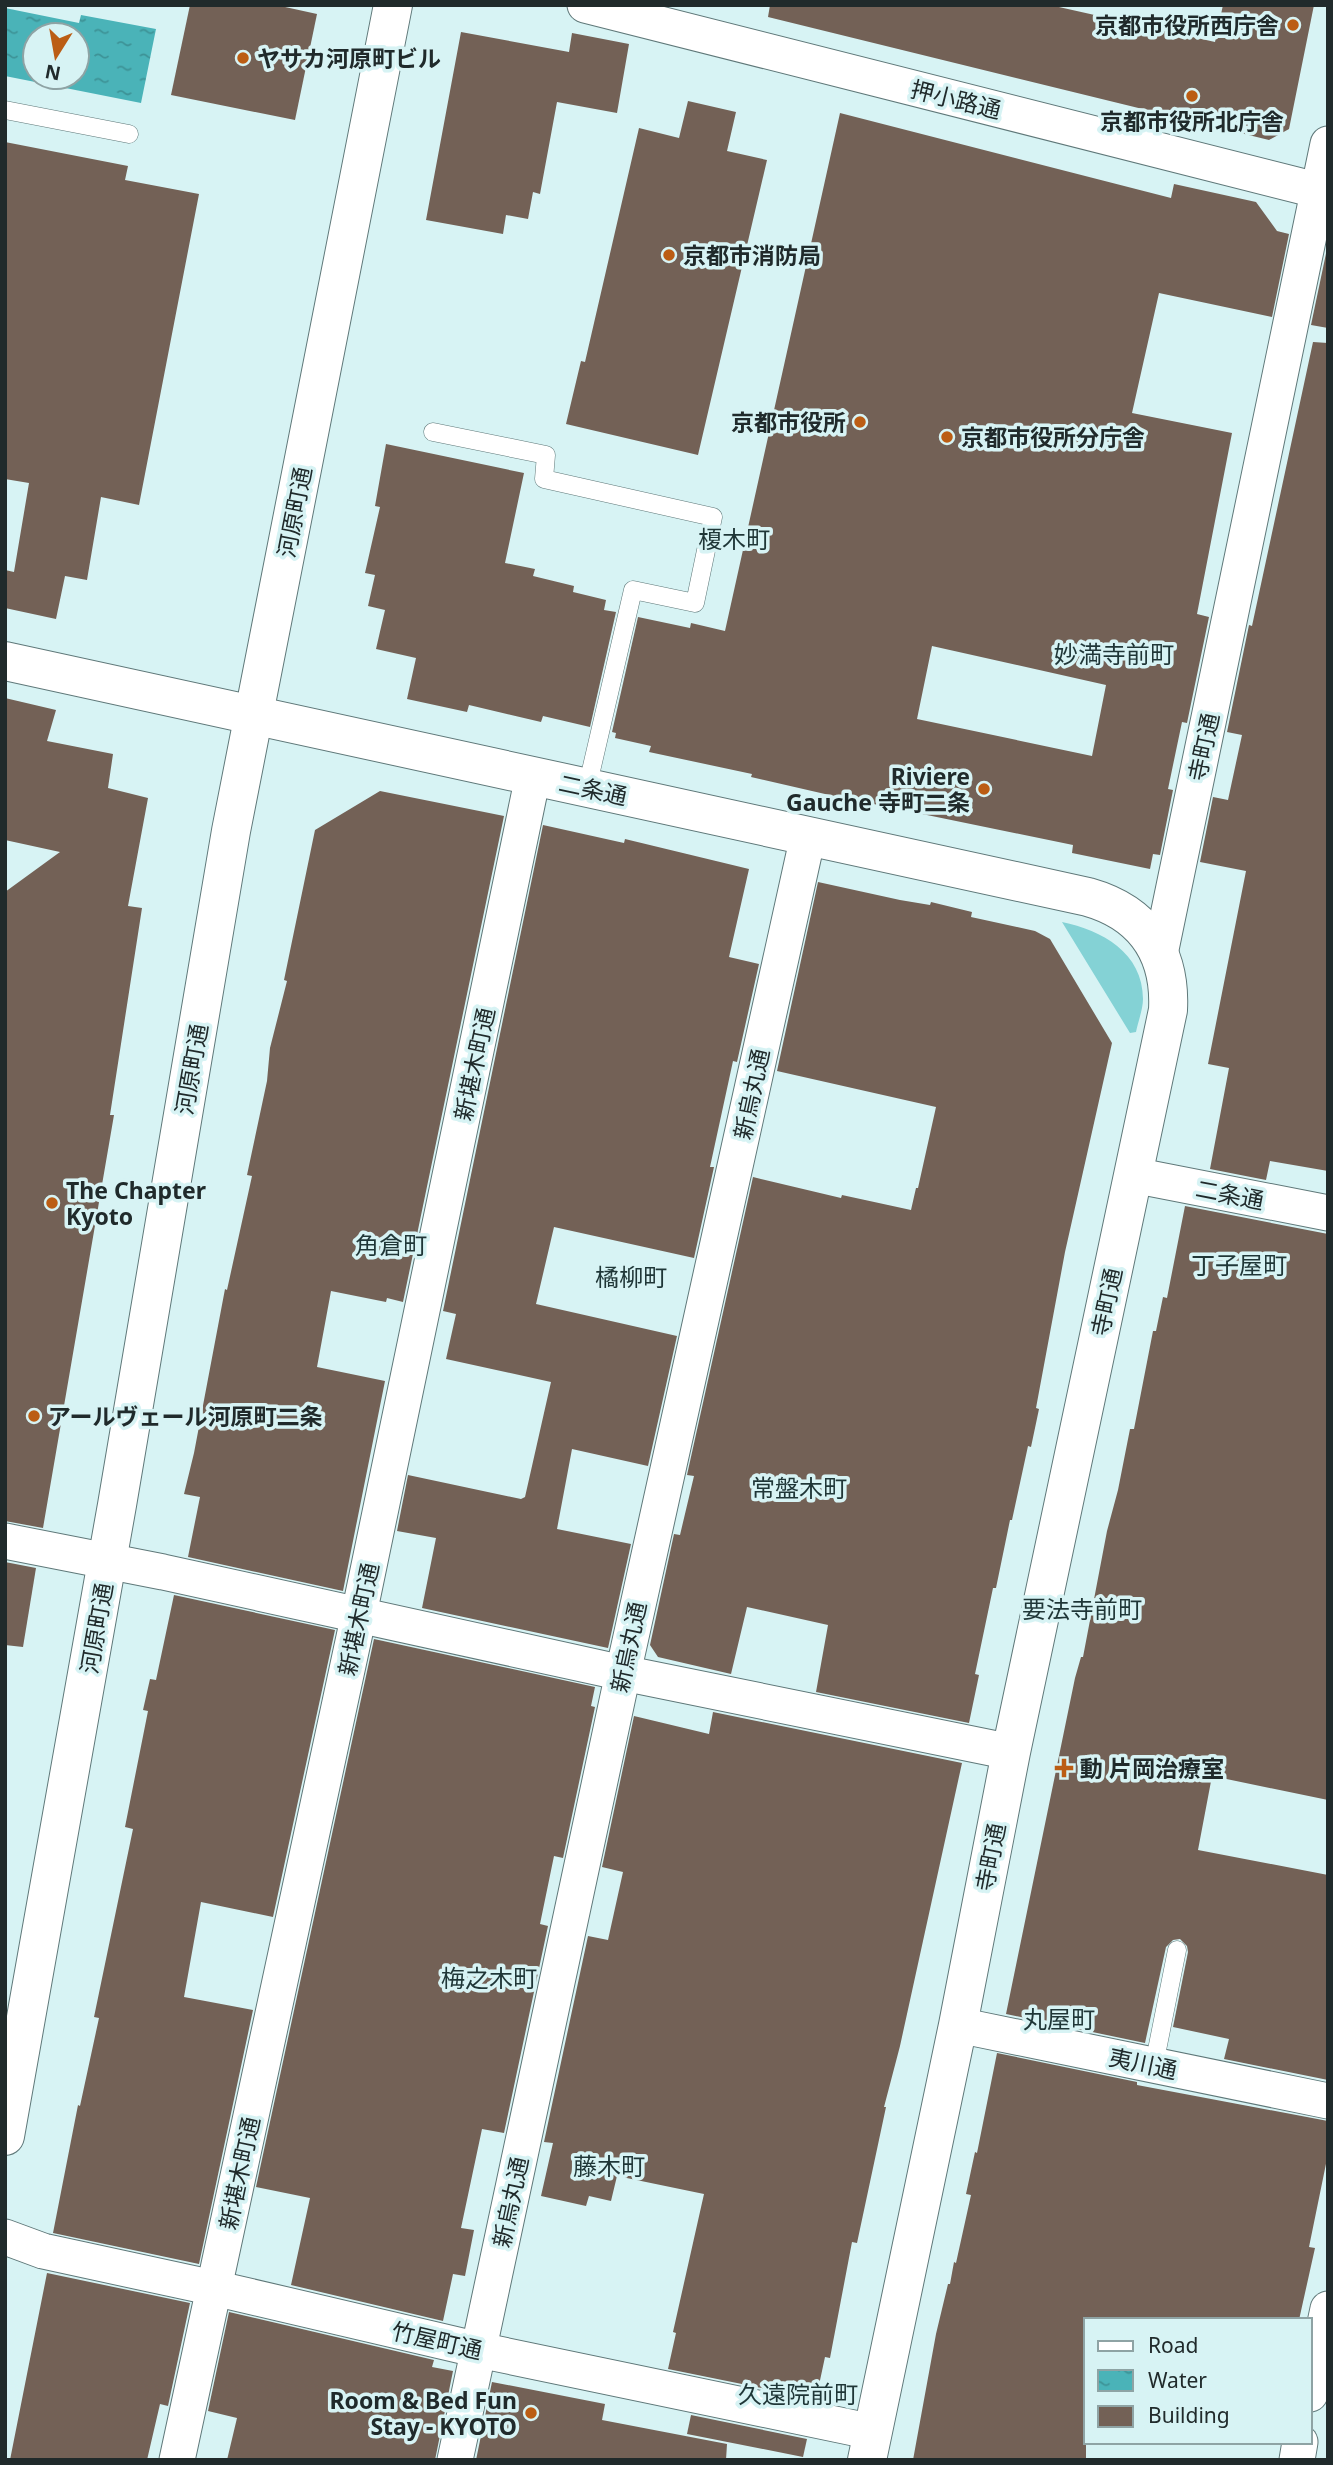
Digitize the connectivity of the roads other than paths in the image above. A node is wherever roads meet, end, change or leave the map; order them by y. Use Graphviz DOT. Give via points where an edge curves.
graph roads {
  1 [pos="393,5"];
  2 [pos="585,5"];
  3 [pos="5,110"];
  4 [pos="129,134"];
  5 [pos="1328,144"];
  6 [pos="1323,192"];
  7 [pos="433,432"];
  8 [pos="5,661"];
  9 [pos="255,715"];
  10 [pos="533,776"];
  11 [pos="587,788"];
  12 [pos="808,836"];
  13 [pos="1160,954"];
  14 [pos="1133,1175"];
  15 [pos="1328,1213"];
  16 [pos="5,1541"];
  17 [pos="108,1562"];
  18 [pos="359,1614"];
  19 [pos="623,1673"];
  20 [pos="1010,1752"];
  21 [pos="1177,1950"];
  22 [pos="958,2025"];
  23 [pos="1154,2065"];
  24 [pos="1328,2101"];
  25 [pos="5,2136"];
  26 [pos="5,2236"];
  27 [pos="214,2288"];
  28 [pos="1328,2309"];
  29 [pos="479,2350"];
  30 [pos="1312,2385"];
  31 [pos="870,2446"];
  32 [pos="177,2460"];
  33 [pos="455,2460"];
  1 -- 9 [label="street, 河原町通"];
  2 -- 6 [label="street, 押小路通"];
  3 -- 4 [label="lane"];
  5 -- 6 [label="street, 寺町通"];
  6 -- 13 [label="street, 寺町通"];
  7 -- 11 [label="lane" via="546,455 544,479 713,517 695,603 632,590"];
  8 -- 9 [label="street, 二条通"];
  9 -- 10 [label="street, 二条通"];
  9 -- 17 [label="street, 河原町通" via="231,831"];
  10 -- 11 [label="street, 二条通"];
  10 -- 18 [label="street, 新堪木町通"];
  11 -- 12 [label="street, 二条通"];
  12 -- 13 [label="street, 二条通" via="1103,901 1136,922"];
  12 -- 19 [label="street, 新烏丸通"];
  13 -- 14 [label="street, 寺町通" via="1168,982 1168,1010"];
  14 -- 15 [label="street, 二条通"];
  14 -- 20 [label="street, 寺町通"];
  16 -- 17 [label="street"];
  17 -- 18 [label="street"];
  17 -- 25 [label="street, 河原町通"];
  18 -- 19 [label="street"];
  18 -- 27 [label="street, 新堪木町通"];
  19 -- 20 [label="street"];
  19 -- 29 [label="street, 新烏丸通"];
  20 -- 22 [label="street, 寺町通"];
  21 -- 23 [label="lane"];
  22 -- 23 [label="street, 夷川通"];
  22 -- 31 [label="street, 寺町通"];
  23 -- 24 [label="street, 夷川通"];
  26 -- 27 [label="street, 竹屋町通" via="43,2251"];
  27 -- 29 [label="street, 竹屋町通"];
  27 -- 32 [label="street, 新堪木町通"];
  28 -- 30 [label="street"];
  29 -- 31 [label="street, 竹屋町通"];
  29 -- 33 [label="street, 新烏丸通"];
}
